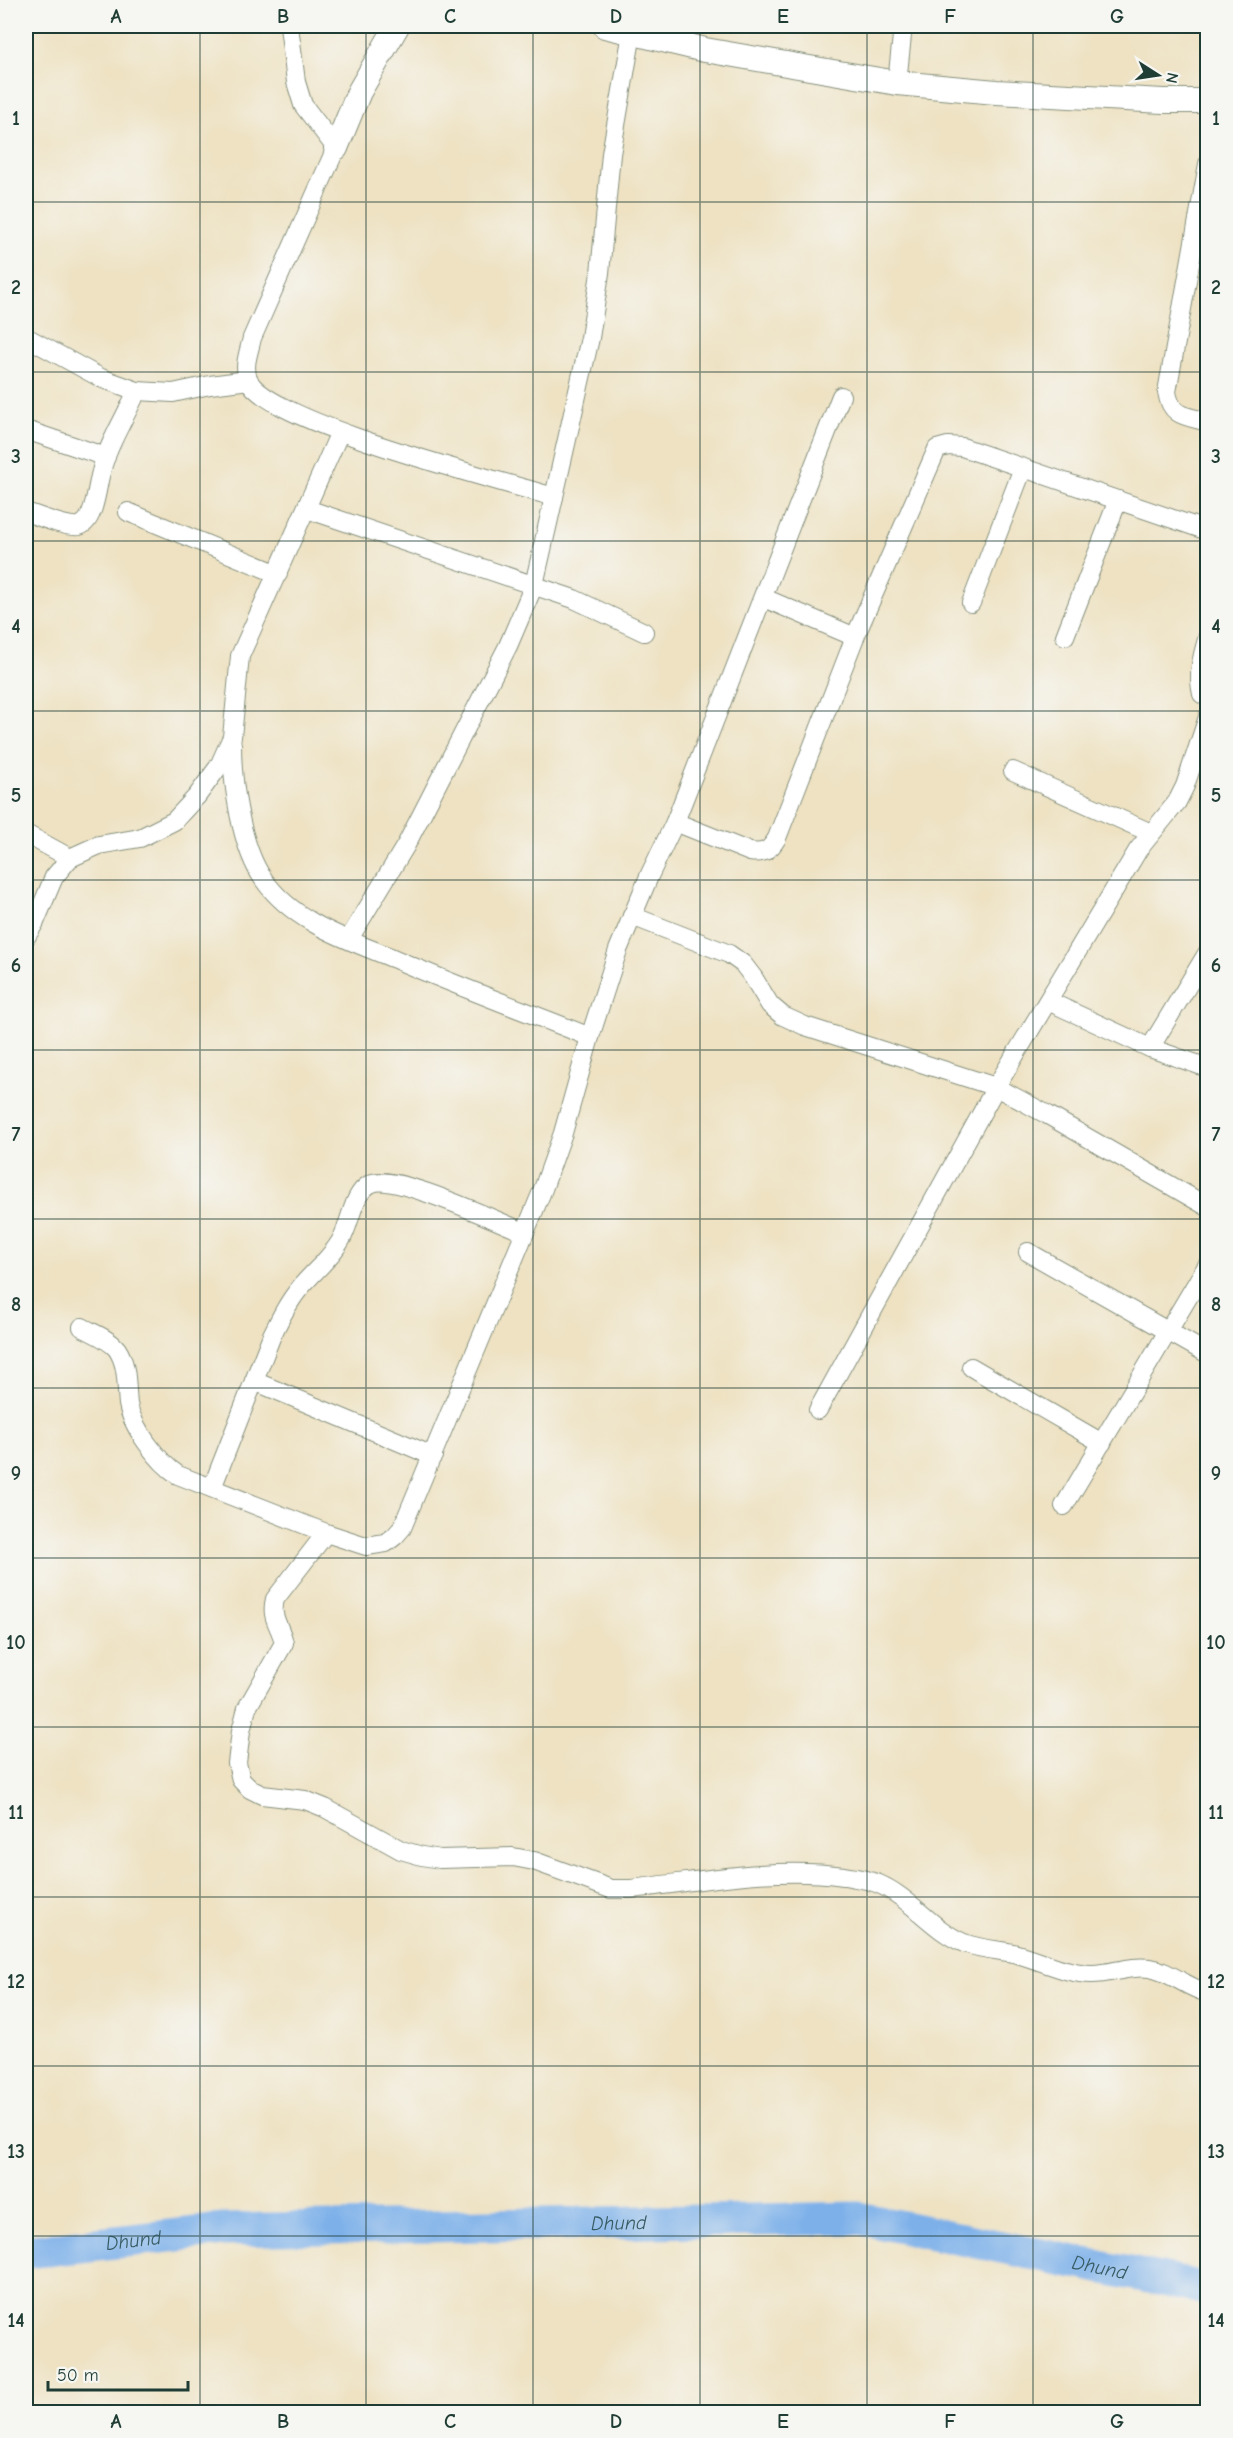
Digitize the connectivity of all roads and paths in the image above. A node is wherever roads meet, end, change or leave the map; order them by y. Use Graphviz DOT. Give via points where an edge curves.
graph roads {
  1 [pos="290,26"];
  2 [pos="397,26"];
  3 [pos="605,26"];
  4 [pos="903,26"];
  5 [pos="648,32"];
  6 [pos="897,83"];
  7 [pos="1208,101"];
  8 [pos="336,148"];
  9 [pos="1208,164"];
  10 [pos="26,337"];
  11 [pos="249,380"];
  12 [pos="137,391"];
  13 [pos="841,396"];
  14 [pos="1208,422"];
  15 [pos="26,430"];
  16 [pos="340,432"];
  17 [pos="106,457"];
  18 [pos="1023,468"];
  19 [pos="554,497"];
  20 [pos="1118,500"];
  21 [pos="306,510"];
  22 [pos="26,512"];
  23 [pos="128,512"];
  24 [pos="1208,531"];
  25 [pos="278,574"];
  26 [pos="534,585"];
  27 [pos="764,598"];
  28 [pos="971,603"];
  29 [pos="644,632"];
  30 [pos="1065,636"];
  31 [pos="1208,636"];
  32 [pos="855,637"];
  33 [pos="1208,698"];
  34 [pos="1208,717"];
  35 [pos="232,737"];
  36 [pos="1013,771"];
  37 [pos="675,822"];
  38 [pos="1151,833"];
  39 [pos="26,834"];
  40 [pos="70,858"];
  41 [pos="632,916"];
  42 [pos="26,938"];
  43 [pos="349,939"];
  44 [pos="1208,952"];
  45 [pos="1048,1001"];
  46 [pos="590,1037"];
  47 [pos="1150,1048"];
  48 [pos="1208,1068"];
  49 [pos="996,1087"];
  50 [pos="1208,1207"];
  51 [pos="524,1232"];
  52 [pos="1028,1252"];
  53 [pos="1208,1264"];
  54 [pos="82,1327"];
  55 [pos="1168,1330"];
  56 [pos="1208,1353"];
  57 [pos="971,1367"];
  58 [pos="254,1381"];
  59 [pos="818,1410"];
  60 [pos="1102,1443"];
  61 [pos="433,1456"];
  62 [pos="212,1488"];
  63 [pos="1064,1506"];
  64 [pos="326,1533"];
  65 [pos="1208,1993"];
  1 -- 8 [label="street" via="296,82 303,105"];
  2 -- 8 [label="street" via="359,92"];
  3 -- 5 [label="street"];
  4 -- 6 [label="street"];
  5 -- 6 [label="street" via="705,50"];
  5 -- 19 [label="street" via="611,154 597,294"];
  6 -- 7 [label="street" via="996,92"];
  8 -- 11 [label="street" via="252,338 245,363"];
  9 -- 14 [label="street" via="1167,392 1169,405 1179,414"];
  10 -- 12 [label="street" via="101,378"];
  11 -- 12 [label="street" via="173,393"];
  11 -- 16 [label="street" via="261,395 278,406"];
  12 -- 17 [label="street"];
  13 -- 27 [label="street"];
  15 -- 17 [label="street"];
  16 -- 19 [label="street"];
  16 -- 21 [label="street"];
  17 -- 22 [label="street" via="92,513 85,523 69,525"];
  18 -- 20 [label="street"];
  18 -- 28 [label="street"];
  18 -- 32 [label="street" via="962,447 937,449"];
  19 -- 26 [label="street"];
  20 -- 24 [label="street"];
  20 -- 30 [label="street"];
  21 -- 25 [label="street"];
  21 -- 26 [label="street"];
  23 -- 25 [label="street"];
  25 -- 35 [label="street" via="240,656"];
  26 -- 29 [label="street"];
  26 -- 43 [label="street" via="508,646 406,845"];
  27 -- 32 [label="street"];
  27 -- 37 [label="street"];
  31 -- 33 [label="street" via="1198,681 1202,694"];
  32 -- 37 [label="street" via="770,850 750,852"];
  34 -- 38 [label="street" via="1185,786 1166,819"];
  35 -- 40 [label="street" via="219,766 174,821 140,838 99,845"];
  35 -- 43 [label="street" via="232,770 246,846 264,880 292,910"];
  36 -- 38 [label="street"];
  37 -- 41 [label="street"];
  38 -- 45 [label="street"];
  39 -- 40 [label="street"];
  40 -- 42 [label="street" via="54,877"];
  41 -- 46 [label="street"];
  41 -- 49 [label="street" via="729,954 742,964 770,1005 783,1016"];
  43 -- 46 [label="street"];
  44 -- 47 [label="street"];
  45 -- 47 [label="street"];
  45 -- 49 [label="street"];
  46 -- 51 [label="street" via="563,1133"];
  47 -- 48 [label="street"];
  49 -- 50 [label="street"];
  49 -- 59 [label="street"];
  51 -- 58 [label="street" via="410,1186 386,1181 370,1183 359,1195 341,1241 284,1312"];
  51 -- 61 [label="street"];
  52 -- 55 [label="street"];
  53 -- 55 [label="street"];
  54 -- 62 [label="street" via="107,1340 122,1357 133,1421 164,1466"];
  55 -- 56 [label="street"];
  55 -- 60 [label="street"];
  57 -- 60 [label="street"];
  58 -- 61 [label="street"];
  58 -- 62 [label="street"];
  60 -- 63 [label="street"];
  61 -- 64 [label="street" via="402,1528 386,1543 366,1546"];
  62 -- 64 [label="street"];
  64 -- 65 [label="street" via="275,1599 274,1621 282,1631 284,1643 247,1708 241,1731 237,1763 241,1780 250,1789 262,1795 305,1800 401,1850 422,1856 513,1857 611,1889 789,1872 860,1878 894,1892 947,1934 965,1943 1089,1974 1152,1968 1192,1990"];
}
